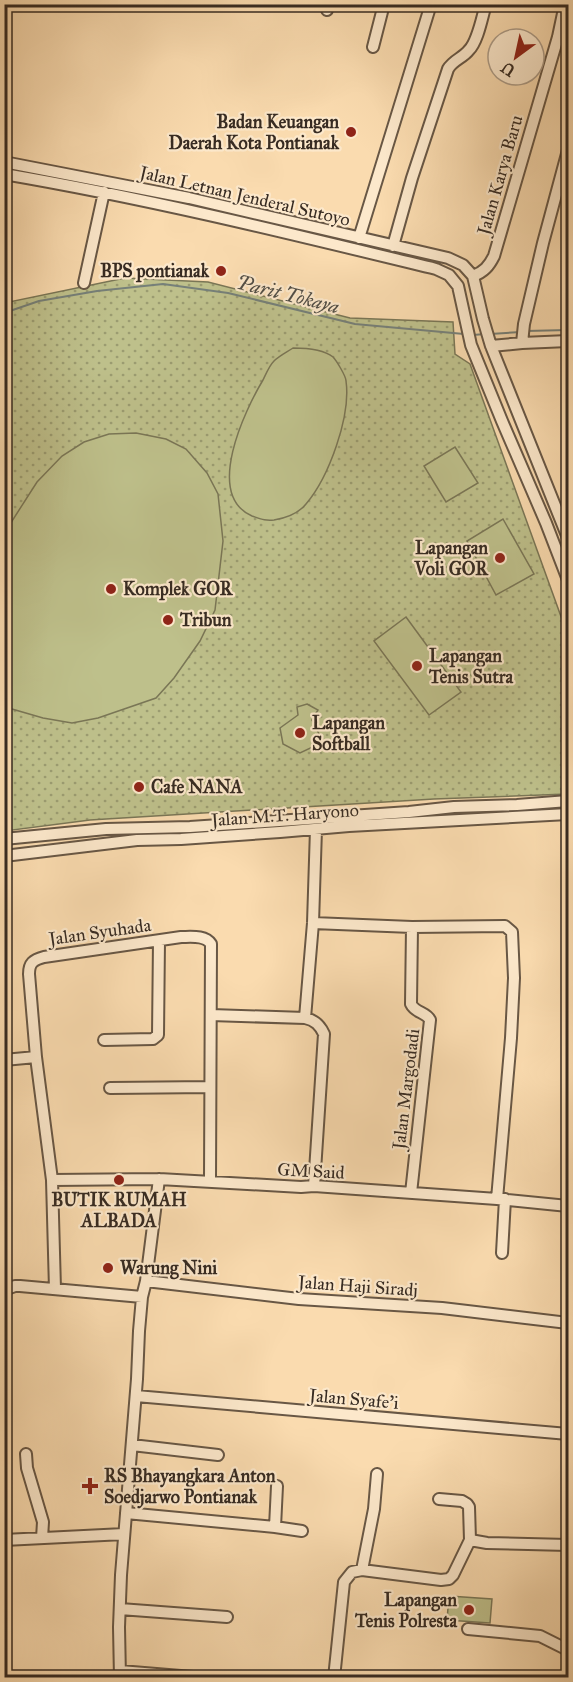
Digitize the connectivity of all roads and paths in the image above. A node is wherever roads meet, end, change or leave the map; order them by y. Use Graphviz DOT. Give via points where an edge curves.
graph roads {
  1 [pos="384,4"];
  2 [pos="431,4"];
  3 [pos="486,4"];
  4 [pos="565,4"];
  5 [pos="373,47"];
  6 [pos="568,150"];
  7 [pos="4,162"];
  8 [pos="4,174"];
  9 [pos="104,192"];
  10 [pos="240,216"];
  11 [pos="359,238"];
  12 [pos="393,246"];
  13 [pos="473,276"];
  14 [pos="84,283"];
  15 [pos="523,334"];
  16 [pos="568,341"];
  17 [pos="490,344"];
  18 [pos="561,518"];
  19 [pos="546,523"];
  20 [pos="568,538"];
  21 [pos="568,580"];
  22 [pos="568,801"];
  23 [pos="545,803"];
  24 [pos="568,814"];
  25 [pos="544,815"];
  26 [pos="410,818"];
  27 [pos="243,828"];
  28 [pos="316,829"];
  29 [pos="4,839"];
  30 [pos="4,856"];
  31 [pos="313,923"];
  32 [pos="412,927"];
  33 [pos="159,940"];
  34 [pos="211,1015"];
  35 [pos="305,1018"];
  36 [pos="104,1040"];
  37 [pos="36,1058"];
  38 [pos="4,1060"];
  39 [pos="110,1088"];
  40 [pos="210,1088"];
  41 [pos="159,1179"];
  42 [pos="52,1180"];
  43 [pos="210,1181"];
  44 [pos="314,1186"];
  45 [pos="411,1193"];
  46 [pos="501,1199"];
  47 [pos="568,1206"];
  48 [pos="502,1253"];
  49 [pos="146,1281"];
  50 [pos="55,1289"];
  51 [pos="4,1290"];
  52 [pos="142,1297"];
  53 [pos="568,1323"];
  54 [pos="136,1396"];
  55 [pos="568,1434"];
  56 [pos="132,1445"];
  57 [pos="26,1454"];
  58 [pos="218,1455"];
  59 [pos="377,1474"];
  60 [pos="277,1486"];
  61 [pos="438,1499"];
  62 [pos="126,1513"];
  63 [pos="275,1527"];
  64 [pos="302,1531"];
  65 [pos="124,1534"];
  66 [pos="42,1538"];
  67 [pos="4,1540"];
  68 [pos="470,1540"];
  69 [pos="568,1545"];
  70 [pos="362,1570"];
  71 [pos="120,1609"];
  72 [pos="227,1617"];
  73 [pos="468,1629"];
  74 [pos="568,1650"];
  75 [pos="120,1674"];
  76 [pos="205,1677"];
  77 [pos="334,1677"];
  1 -- 5 [label="street"];
  2 -- 11 [label="street"];
  3 -- 12 [label="street" via="472,46 448,69"];
  4 -- 13 [label="street, Jalan Karya Baru" via="494,256 488,268"];
  6 -- 15 [label="street"];
  7 -- 10 [label="street, Jalan Letnan Jenderal Sutoyo" via="189,198"];
  8 -- 9 [label="street, Jalan Letnan Jenderal Sutoyo"];
  9 -- 10 [label="street, Jalan Letnan Jenderal Sutoyo"];
  9 -- 14 [label="street"];
  10 -- 11 [label="street, Jalan Letnan Jenderal Sutoyo"];
  10 -- 19 [label="street, Jalan Letnan Jenderal Sutoyo" via="449,275 458,286 471,345"];
  11 -- 12 [label="street, Jalan Letnan Jenderal Sutoyo"];
  12 -- 13 [label="street, Jalan Letnan Jenderal Sutoyo" via="457,261"];
  13 -- 17 [label="street"];
  15 -- 16 [label="street"];
  15 -- 17 [label="street"];
  17 -- 18 [label="street"];
  18 -- 19 [label="street"];
  18 -- 20 [label="street"];
  19 -- 21 [label="street"];
  22 -- 23 [label="street"];
  23 -- 25 [label="street"];
  23 -- 26 [label="street" via="454,807"];
  24 -- 25 [label="street, Jalan M.T. Haryono"];
  25 -- 26 [label="street, Jalan M.T. Haryono"];
  26 -- 27 [label="street"];
  26 -- 28 [label="street, Jalan M.T. Haryono"];
  27 -- 28 [label="street, Jalan M.T. Haryono"];
  27 -- 29 [label="street" via="106,829"];
  27 -- 30 [label="street, Jalan M.T. Haryono" via="181,839 136,840"];
  28 -- 31 [label="street"];
  31 -- 32 [label="street"];
  31 -- 35 [label="street"];
  32 -- 45 [label="street, Jalan Margodadi" via="410,1000 414,1009 430,1020"];
  32 -- 46 [label="street" via="505,926 513,934"];
  33 -- 34 [label="street, Jalan Syuhada" via="196,937 211,944"];
  33 -- 36 [label="street" via="158,1035 153,1039"];
  33 -- 37 [label="street, Jalan Syuhada" via="32,962 29,974"];
  34 -- 35 [label="street"];
  34 -- 40 [label="street"];
  35 -- 44 [label="street" via="318,1024 324,1034"];
  37 -- 38 [label="street"];
  37 -- 42 [label="street, Jalan Syuhada"];
  39 -- 40 [label="street"];
  40 -- 43 [label="street"];
  41 -- 42 [label="street, GM Said"];
  41 -- 43 [label="street, GM Said"];
  41 -- 49 [label="street"];
  42 -- 50 [label="street, Jalan Syuhada"];
  43 -- 44 [label="street, GM Said"];
  44 -- 45 [label="street, GM Said"];
  45 -- 46 [label="street, GM Said"];
  46 -- 47 [label="street, GM Said"];
  46 -- 48 [label="street"];
  49 -- 52 [label="street"];
  49 -- 53 [label="street, Jalan Haji Siradj"];
  50 -- 51 [label="street" via="15,1286"];
  50 -- 52 [label="street"];
  52 -- 54 [label="street"];
  54 -- 55 [label="street, Jalan Syafe'i"];
  54 -- 56 [label="street"];
  56 -- 58 [label="street"];
  56 -- 62 [label="street"];
  57 -- 66 [label="street" via="44,1522"];
  59 -- 70 [label="street"];
  60 -- 63 [label="street"];
  61 -- 68 [label="street" via="467,1504"];
  62 -- 63 [label="street"];
  62 -- 65 [label="street"];
  63 -- 64 [label="street"];
  65 -- 66 [label="street"];
  65 -- 71 [label="street"];
  66 -- 67 [label="street"];
  68 -- 69 [label="street"];
  68 -- 70 [label="street" via="449,1579"];
  70 -- 77 [label="street" via="352,1572 344,1582"];
  71 -- 72 [label="street"];
  71 -- 75 [label="street"];
  73 -- 74 [label="street" via="540,1636"];
  75 -- 76 [label="street"];
}
